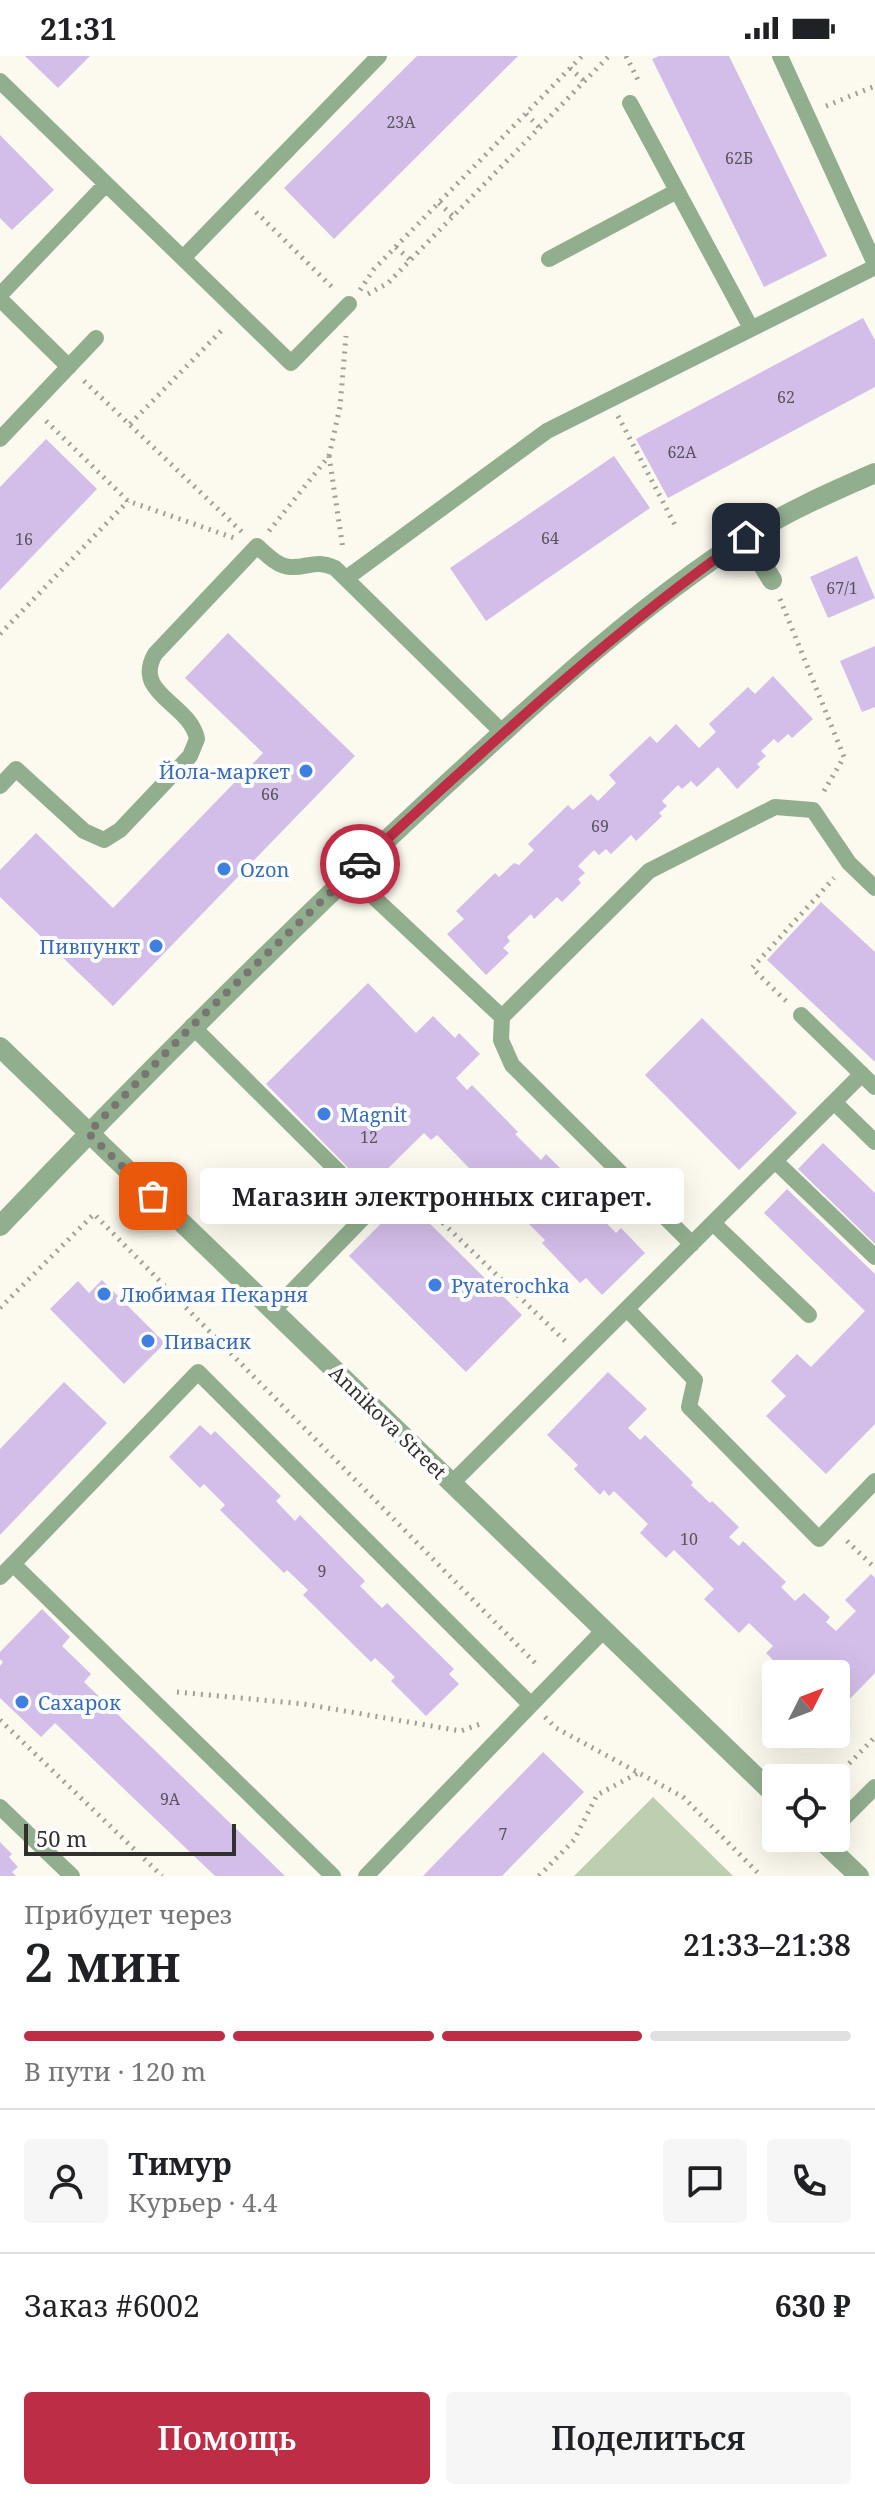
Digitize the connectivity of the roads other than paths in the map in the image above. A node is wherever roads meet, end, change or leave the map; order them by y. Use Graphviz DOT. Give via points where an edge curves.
graph roads {
  1 [pos="379,56"];
  2 [pos="780,56"];
  3 [pos="0,81"];
  4 [pos="630,103"];
  5 [pos="106,184"];
  6 [pos="677,191"];
  7 [pos="183,258"];
  8 [pos="549,259"];
  9 [pos="875,265"];
  10 [pos="0,297"];
  11 [pos="349,304"];
  12 [pos="751,328"];
  13 [pos="96,338"];
  14 [pos="69,367"];
  15 [pos="0,439"];
  16 [pos="875,473"];
  17 [pos="746,537"];
  18 [pos="348,577"];
  19 [pos="772,580"];
  20 [pos="503,733"];
  21 [pos="0,786"];
  22 [pos="349,874"];
  23 [pos="875,888"];
  24 [pos="801,1015"];
  25 [pos="502,1017"];
  26 [pos="192,1026"];
  27 [pos="0,1047"];
  28 [pos="862,1074"];
  29 [pos="875,1087"];
  30 [pos="834,1102"];
  31 [pos="88,1133"];
  32 [pos="875,1142"];
  33 [pos="775,1161"];
  34 [pos="399,1181"];
  35 [pos="374,1207"];
  36 [pos="713,1223"];
  37 [pos="0,1226"];
  38 [pos="692,1244"];
  39 [pos="875,1257"];
  40 [pos="627,1309"];
  41 [pos="273,1311"];
  42 [pos="809,1315"];
  43 [pos="875,1481"];
  44 [pos="452,1483"];
  45 [pos="13,1564"];
  46 [pos="0,1577"];
  47 [pos="604,1630"];
  48 [pos="531,1705"];
  49 [pos="762,1782"];
  50 [pos="875,1787"];
  51 [pos="0,1807"];
  52 [pos="850,1811"];
  53 [pos="839,1852"];
  54 [pos="72,1876"];
  55 [pos="333,1876"];
  56 [pos="366,1876"];
  57 [pos="859,1876"];
  1 -- 7 [label="lane"];
  2 -- 9 [label="lane"];
  3 -- 5 [label="lane"];
  4 -- 6 [label="lane"];
  5 -- 7 [label="lane"];
  5 -- 10 [label="lane"];
  6 -- 8 [label="lane"];
  6 -- 12 [label="lane"];
  7 -- 11 [label="lane" via="291,363"];
  9 -- 12 [label="lane"];
  10 -- 14 [label="lane"];
  12 -- 18 [label="lane" via="547,431"];
  13 -- 14 [label="lane"];
  14 -- 15 [label="lane"];
  16 -- 17 [label="street"];
  17 -- 19 [label="street"];
  17 -- 20 [label="street" via="628,625"];
  18 -- 20 [label="lane"];
  18 -- 21 [label="lane" via="322,562 289,567 257,546 155,654 150,680 189,720 197,739 190,756 120,830 104,840 84,831 16,769"];
  20 -- 22 [label="street"];
  22 -- 25 [label="lane"];
  22 -- 26 [label="street"];
  23 -- 25 [label="lane" via="849,863 813,810 775,807 649,871"];
  24 -- 28 [label="lane"];
  25 -- 38 [label="lane" via="501,1040 512,1065"];
  26 -- 31 [label="street"];
  26 -- 35 [label="lane"];
  27 -- 31 [label="street, Annikova Street"];
  28 -- 29 [label="lane"];
  28 -- 30 [label="lane"];
  30 -- 32 [label="lane"];
  30 -- 33 [label="lane"];
  31 -- 37 [label="street"];
  31 -- 41 [label="street, Annikova Street"];
  33 -- 36 [label="lane"];
  33 -- 39 [label="lane"];
  34 -- 35 [label="lane"];
  35 -- 41 [label="lane"];
  36 -- 38 [label="lane"];
  36 -- 42 [label="lane"];
  38 -- 40 [label="lane"];
  40 -- 43 [label="lane" via="695,1380 689,1407 819,1539"];
  40 -- 44 [label="lane"];
  41 -- 44 [label="street, Annikova Street"];
  44 -- 47 [label="street, Annikova Street"];
  45 -- 46 [label="lane"];
  45 -- 48 [label="lane" via="198,1372"];
  45 -- 55 [label="lane"];
  47 -- 48 [label="lane"];
  47 -- 49 [label="street, Annikova Street"];
  48 -- 56 [label="lane"];
  50 -- 52 [label="lane"];
  51 -- 54 [label="lane"];
  53 -- 57 [label="street"];
}
